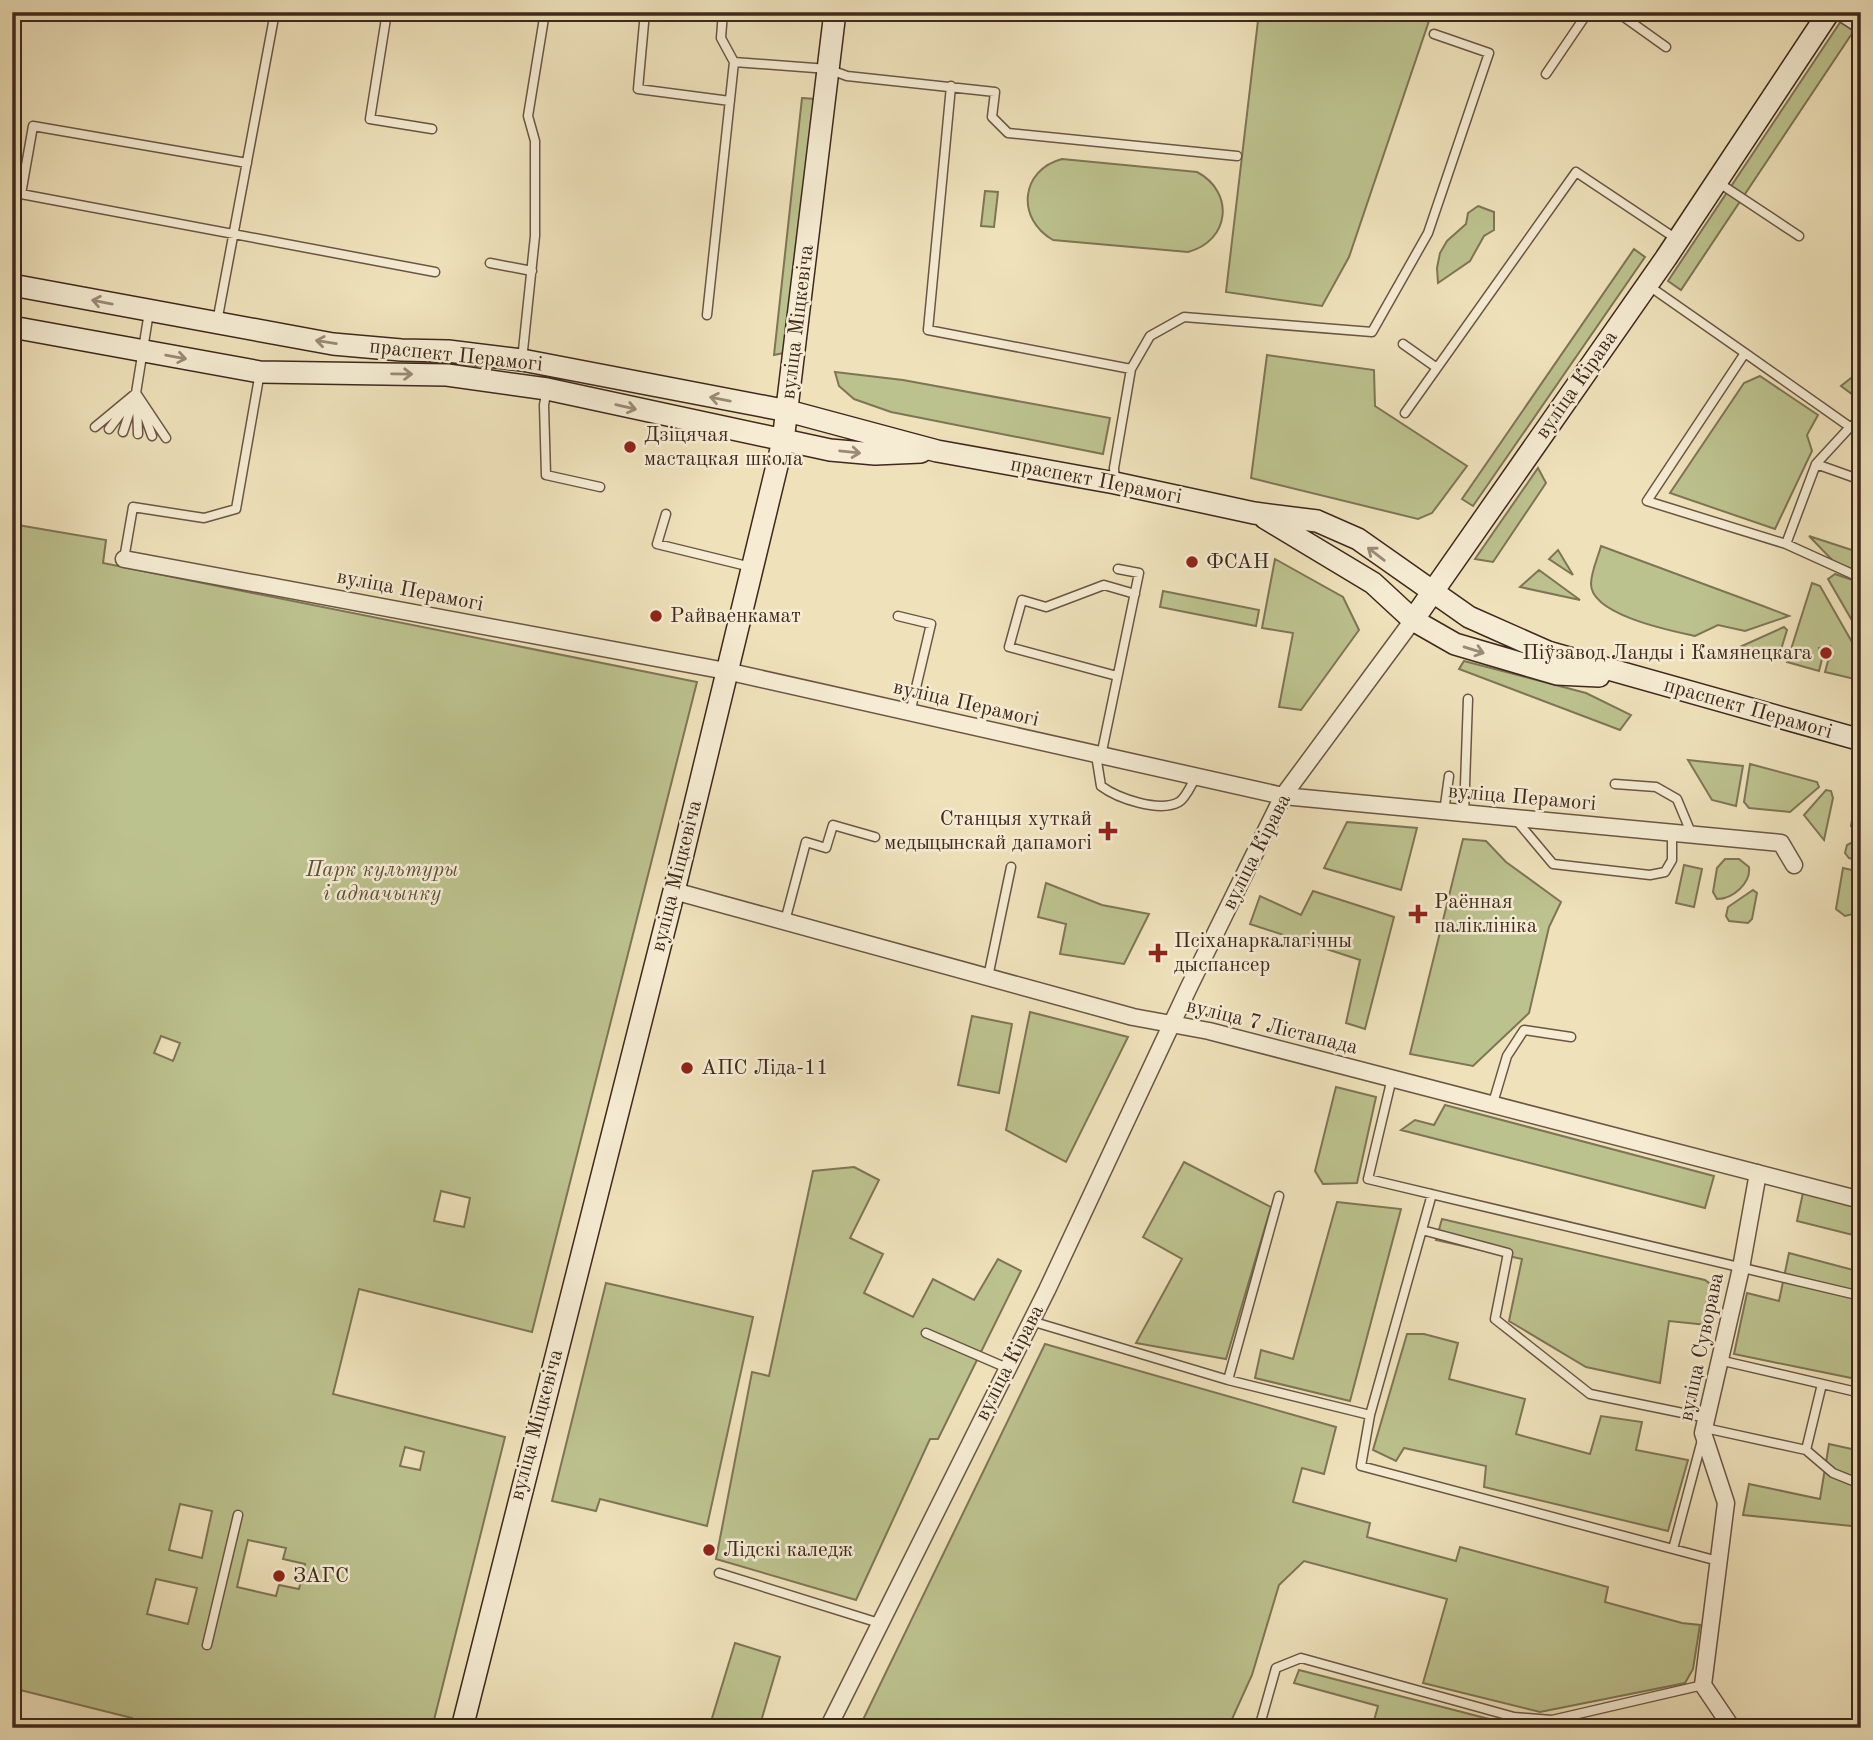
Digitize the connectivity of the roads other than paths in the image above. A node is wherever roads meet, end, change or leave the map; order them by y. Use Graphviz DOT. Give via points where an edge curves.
graph roads {
  1 [pos="275,12"];
  2 [pos="387,12"];
  3 [pos="545,12"];
  4 [pos="645,12"];
  5 [pos="723,12"];
  6 [pos="835,12"];
  7 [pos="1588,12"];
  8 [pos="1617,12"];
  9 [pos="1831,12"];
  10 [pos="1861,30"];
  11 [pos="1434,34"];
  12 [pos="1666,47"];
  13 [pos="734,62"];
  14 [pos="828,69"];
  15 [pos="1546,74"];
  16 [pos="951,86"];
  17 [pos="730,102"];
  18 [pos="432,129"];
  19 [pos="1237,156"];
  20 [pos="247,163"];
  21 [pos="1717,181"];
  22 [pos="234,235"];
  23 [pos="1799,236"];
  24 [pos="1678,240"];
  25 [pos="490,263"];
  26 [pos="532,271"];
  27 [pos="435,272"];
  28 [pos="12,285"];
  29 [pos="1647,285"];
  30 [pos="149,312"];
  31 [pos="707,315"];
  32 [pos="217,324"];
  33 [pos="12,327"];
  34 [pos="1403,344"];
  35 [pos="143,351"];
  36 [pos="1745,354"];
  37 [pos="522,360"];
  38 [pos="1437,368"];
  39 [pos="1131,369"];
  40 [pos="260,372"];
  41 [pos="547,389"];
  42 [pos="136,393"];
  43 [pos="788,411"];
  44 [pos="1405,413"];
  45 [pos="1861,420"];
  46 [pos="95,427"];
  47 [pos="1850,427"];
  48 [pos="109,429"];
  49 [pos="123,432"];
  50 [pos="138,434"];
  51 [pos="152,436"];
  52 [pos="166,438"];
  53 [pos="783,441"];
  54 [pos="937,451"];
  55 [pos="1816,464"];
  56 [pos="1861,480"];
  57 [pos="1115,482"];
  58 [pos="600,487"];
  59 [pos="1254,513"];
  60 [pos="666,514"];
  61 [pos="1786,544"];
  62 [pos="124,559"];
  63 [pos="751,567"];
  64 [pos="1118,569"];
  65 [pos="1861,578"];
  66 [pos="1432,592"];
  67 [pos="1135,594"];
  68 [pos="898,616"];
  69 [pos="1413,620"];
  70 [pos="726,671"];
  71 [pos="1117,676"];
  72 [pos="1636,678"];
  73 [pos="1468,699"];
  74 [pos="910,713"];
  75 [pos="1861,740"];
  76 [pos="1098,755"];
  77 [pos="1197,775"];
  78 [pos="1449,776"];
  79 [pos="1615,784"];
  80 [pos="1283,796"];
  81 [pos="1444,812"];
  82 [pos="1464,814"];
  83 [pos="1515,819"];
  84 [pos="1672,833"];
  85 [pos="1692,835"];
  86 [pos="875,836"];
  87 [pos="1794,865"];
  88 [pos="1011,867"];
  89 [pos="674,891"];
  90 [pos="785,921"];
  91 [pos="988,977"];
  92 [pos="1171,1024"];
  93 [pos="1570,1037"];
  94 [pos="1391,1077"];
  95 [pos="1493,1103"];
  96 [pos="1758,1173"];
  97 [pos="1432,1194"];
  98 [pos="1279,1196"];
  99 [pos="1861,1200"];
  100 [pos="1422,1230"];
  101 [pos="1741,1268"];
  102 [pos="1861,1296"];
  103 [pos="1031,1321"];
  104 [pos="926,1333"];
  105 [pos="1720,1360"];
  106 [pos="1007,1368"];
  107 [pos="1228,1380"];
  108 [pos="1822,1384"];
  109 [pos="1861,1393"];
  110 [pos="1370,1415"];
  111 [pos="1705,1426"];
  112 [pos="1806,1450"];
  113 [pos="1861,1488"];
  114 [pos="238,1515"];
  115 [pos="1673,1549"];
  116 [pos="1718,1561"];
  117 [pos="719,1573"];
  118 [pos="879,1623"];
  119 [pos="207,1645"];
  120 [pos="1703,1685"];
  121 [pos="462,1728"];
  122 [pos="828,1728"];
  123 [pos="1259,1728"];
  124 [pos="1732,1728"];
  1 -- 20 [label="lane"];
  2 -- 18 [label="lane" via="370,119"];
  3 -- 26 [label="lane" via="528,117 535,141"];
  4 -- 17 [label="lane" via="638,89"];
  5 -- 13 [label="lane" via="721,38"];
  6 -- 14 [label="main road, вуліца Міцкевіча"];
  7 -- 15 [label="lane"];
  8 -- 12 [label="lane"];
  9 -- 10 [label="lane"];
  9 -- 21 [label="main road, вуліца Кірава"];
  11 -- 39 [label="lane" via="1489,53 1428,233 1372,332 1184,317 1150,336"];
  13 -- 14 [label="lane"];
  13 -- 17 [label="lane"];
  14 -- 16 [label="lane" via="847,76"];
  14 -- 43 [label="main road, вуліца Міцкевіча"];
  16 -- 19 [label="lane" via="995,92 992,117 1009,134"];
  16 -- 39 [label="lane" via="928,330"];
  17 -- 31 [label="lane"];
  20 -- 22 [label="lane"];
  20 -- 22 [label="lane" via="33,126 30,141 21,194"];
  21 -- 23 [label="lane"];
  21 -- 24 [label="main road, вуліца Кірава"];
  22 -- 27 [label="lane"];
  22 -- 32 [label="lane"];
  24 -- 29 [label="main road, вуліца Кірава"];
  24 -- 38 [label="lane" via="1576,172"];
  25 -- 26 [label="lane"];
  26 -- 37 [label="lane"];
  30 -- 28 [label="main road, праспект Перамогі, one-way"];
  29 -- 36 [label="lane"];
  29 -- 66 [label="main road, вуліца Кірава"];
  30 -- 32 [label="main road, праспект Перамогі"];
  30 -- 35 [label="lane"];
  37 -- 32 [label="main road, праспект Перамогі, one-way" via="333,344"];
  33 -- 35 [label="main road, праспект Перамогі"];
  34 -- 38 [label="lane"];
  35 -- 40 [label="main road, праспект Перамогі, one-way"];
  35 -- 42 [label="lane"];
  36 -- 47 [label="lane"];
  36 -- 61 [label="lane" via="1647,502"];
  43 -- 37 [label="main road, праспект Перамогі, one-way"];
  38 -- 44 [label="lane"];
  39 -- 57 [label="lane"];
  40 -- 41 [label="main road, праспект Перамогі, one-way" via="447,375"];
  40 -- 62 [label="lane" via="236,509 204,518 133,507"];
  41 -- 53 [label="main road, праспект Перамогі, one-way"];
  41 -- 58 [label="lane" via="547,475"];
  42 -- 46 [label="lane"];
  42 -- 48 [label="lane"];
  42 -- 49 [label="lane"];
  42 -- 50 [label="lane"];
  42 -- 51 [label="lane"];
  42 -- 52 [label="lane"];
  43 -- 53 [label="main road, вуліца Міцкевіча"];
  43 -- 54 [label="main road, праспект Перамогі"];
  45 -- 47 [label="lane"];
  47 -- 55 [label="lane"];
  53 -- 54 [label="main road, праспект Перамогі, one-way" via="876,454"];
  53 -- 63 [label="main road, вуліца Міцкевіча"];
  54 -- 57 [label="main road, праспект Перамогі"];
  55 -- 56 [label="lane"];
  55 -- 61 [label="lane"];
  57 -- 59 [label="main road, праспект Перамогі"];
  66 -- 59 [label="main road, праспект Перамогі, one-way" via="1357,539 1317,521"];
  59 -- 69 [label="main road, праспект Перамогі" via="1373,583"];
  60 -- 63 [label="lane" via="657,544"];
  61 -- 65 [label="lane"];
  62 -- 70 [label="street, вуліца Перамогі"];
  63 -- 70 [label="main road, вуліца Міцкевіча"];
  64 -- 67 [label="lane" via="1139,573"];
  66 -- 69 [label="main road, вуліца Кірава"];
  66 -- 72 [label="main road, праспект Перамогі" via="1469,617 1548,652"];
  67 -- 71 [label="lane"];
  67 -- 71 [label="lane" via="1104,585 1046,607 1022,600 1010,647"];
  68 -- 74 [label="lane" via="931,624"];
  69 -- 72 [label="main road, праспект Перамогі, one-way" via="1455,644 1557,674"];
  69 -- 80 [label="street, вуліца Кірава"];
  70 -- 74 [label="street, вуліца Перамогі"];
  70 -- 89 [label="main road, вуліца Міцкевіча"];
  71 -- 76 [label="lane"];
  72 -- 75 [label="main road, праспект Перамогі"];
  73 -- 82 [label="lane"];
  74 -- 76 [label="street, вуліца Перамогі"];
  76 -- 77 [label="street, вуліца Перамогі"];
  76 -- 77 [label="lane" via="1101,786 1113,795 1165,807 1181,801"];
  77 -- 80 [label="street, вуліца Перамогі"];
  78 -- 81 [label="lane"];
  79 -- 85 [label="lane" via="1656,788 1677,799"];
  80 -- 81 [label="street, вуліца Перамогі"];
  80 -- 92 [label="street, вуліца Кірава"];
  81 -- 82 [label="street, вуліца Перамогі"];
  82 -- 83 [label="street, вуліца Перамогі"];
  83 -- 84 [label="street, вуліца Перамогі"];
  83 -- 84 [label="lane" via="1553,864 1650,876 1665,872 1672,860"];
  84 -- 85 [label="street, вуліца Перамогі"];
  85 -- 87 [label="street, вуліца Перамогі" via="1780,843"];
  86 -- 90 [label="lane" via="833,825 826,848 806,842"];
  88 -- 91 [label="lane"];
  89 -- 90 [label="street, вуліца 7 Лістапада"];
  89 -- 121 [label="main road, вуліца Міцкевіча"];
  90 -- 91 [label="street, вуліца 7 Лістапада"];
  91 -- 92 [label="street, вуліца 7 Лістапада"];
  92 -- 94 [label="street, вуліца 7 Лістапада"];
  92 -- 103 [label="street, вуліца Кірава"];
  93 -- 95 [label="lane" via="1524,1030 1507,1056"];
  94 -- 95 [label="street, вуліца 7 Лістапада"];
  94 -- 97 [label="lane" via="1368,1179"];
  95 -- 96 [label="street, вуліца 7 Лістапада"];
  96 -- 99 [label="street, вуліца 7 Лістапада"];
  96 -- 101 [label="street, вуліца Суворава"];
  97 -- 100 [label="lane"];
  97 -- 101 [label="lane"];
  98 -- 107 [label="lane"];
  100 -- 110 [label="lane"];
  100 -- 111 [label="lane" via="1508,1252 1495,1319 1590,1394"];
  101 -- 102 [label="lane"];
  101 -- 105 [label="street, вуліца Суворава"];
  103 -- 106 [label="street, вуліца Кірава"];
  103 -- 107 [label="lane"];
  104 -- 106 [label="lane"];
  105 -- 108 [label="lane"];
  105 -- 111 [label="street, вуліца Суворава"];
  106 -- 118 [label="street, вуліца Кірава"];
  107 -- 110 [label="lane"];
  108 -- 109 [label="lane"];
  108 -- 112 [label="lane"];
  110 -- 115 [label="lane" via="1361,1466"];
  111 -- 112 [label="lane"];
  111 -- 115 [label="lane"];
  111 -- 116 [label="street, вуліца Суворава" via="1726,1503"];
  112 -- 113 [label="lane" via="1833,1473"];
  114 -- 119 [label="lane"];
  115 -- 116 [label="lane"];
  116 -- 120 [label="street, вуліца Суворава"];
  117 -- 118 [label="lane"];
  118 -- 122 [label="street, вуліца Кірава"];
  120 -- 123 [label="lane" via="1552,1720 1514,1717 1301,1658 1276,1668"];
  120 -- 124 [label="street"];
}
